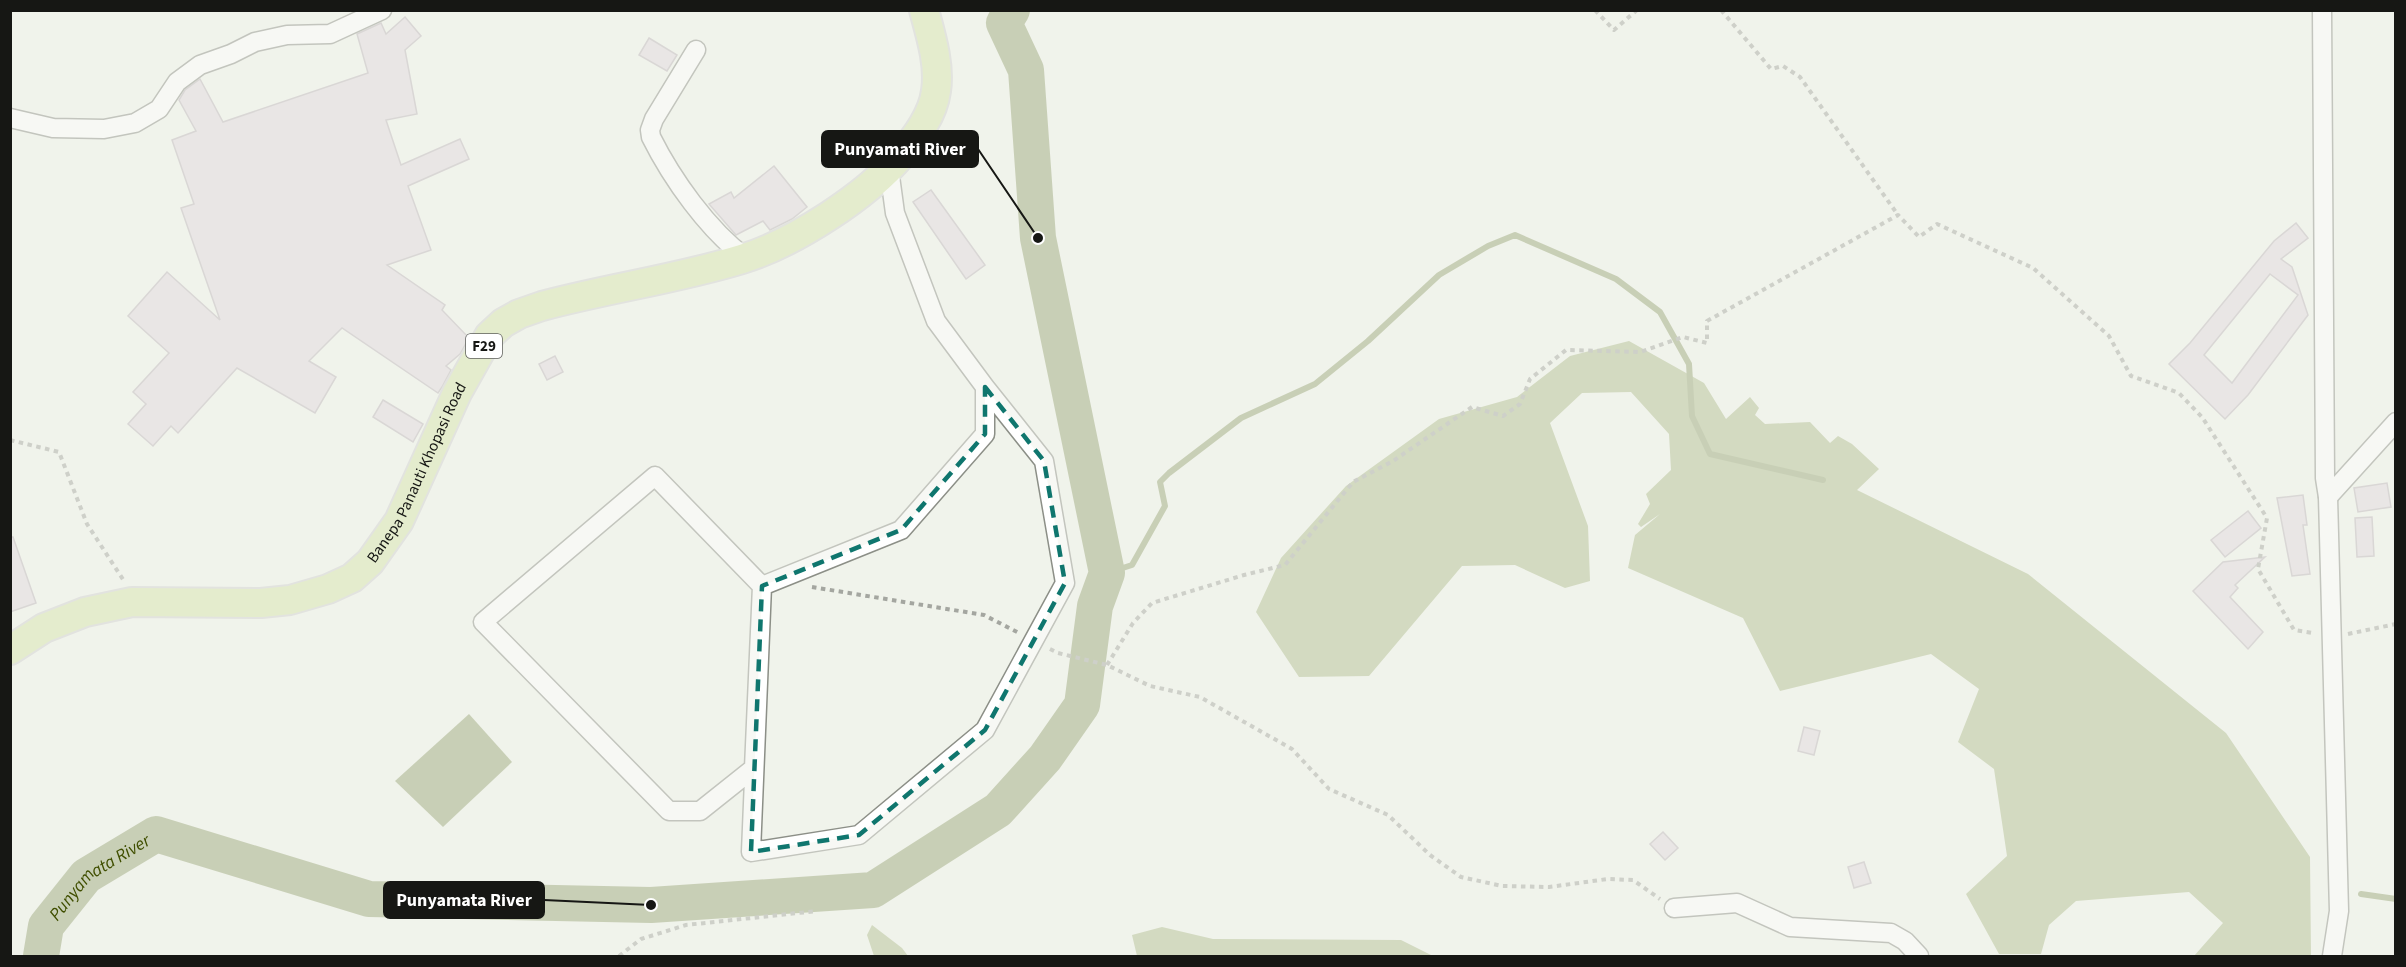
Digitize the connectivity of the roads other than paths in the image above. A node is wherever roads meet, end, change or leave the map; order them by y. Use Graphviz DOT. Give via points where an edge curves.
graph roads {
  1 [pos="382,10"];
  2 [pos="924,10"];
  3 [pos="2322,10"];
  4 [pos="696,50"];
  5 [pos="10,118"];
  6 [pos="890,169"];
  7 [pos="746,258"];
  8 [pos="985,387"];
  9 [pos="2396,422"];
  10 [pos="2328,497"];
  11 [pos="762,585"];
  12 [pos="10,650"];
  13 [pos="1674,908"];
  14 [pos="1919,957"];
  15 [pos="2332,957"];
  1 -- 5 [label="street" via="330,34 287,35 255,42 200,65 177,82 159,109 135,123 104,129 53,128"];
  2 -- 6 [label="main road, Banepa Panauti Khopasi Road / F29" via="934,46 936,92 918,135"];
  3 -- 10 [label="street"];
  4 -- 7 [label="street" via="654,119 651,137 710,224"];
  6 -- 7 [label="main road, Banepa Panauti Khopasi Road / F29" via="844,206"];
  6 -- 8 [label="street" via="895,213 936,321"];
  7 -- 12 [label="main road, Banepa Panauti Khopasi Road / F29" via="542,306 503,323 489,336 457,393 399,521 370,562 352,578 328,590 290,600 132,602 85,612 44,628"];
  8 -- 11 [label="street" via="985,434 901,530"];
  8 -- 11 [label="street" via="1044,461 1065,583 985,730 860,835 751,852"];
  9 -- 10 [label="street"];
  10 -- 15 [label="street" via="2339,910"];
  11 -- 11 [label="street" via="754,768 700,811 669,811 483,622 656,476"];
  13 -- 14 [label="street" via="1737,903 1790,927 1891,933 1905,941"];
}
